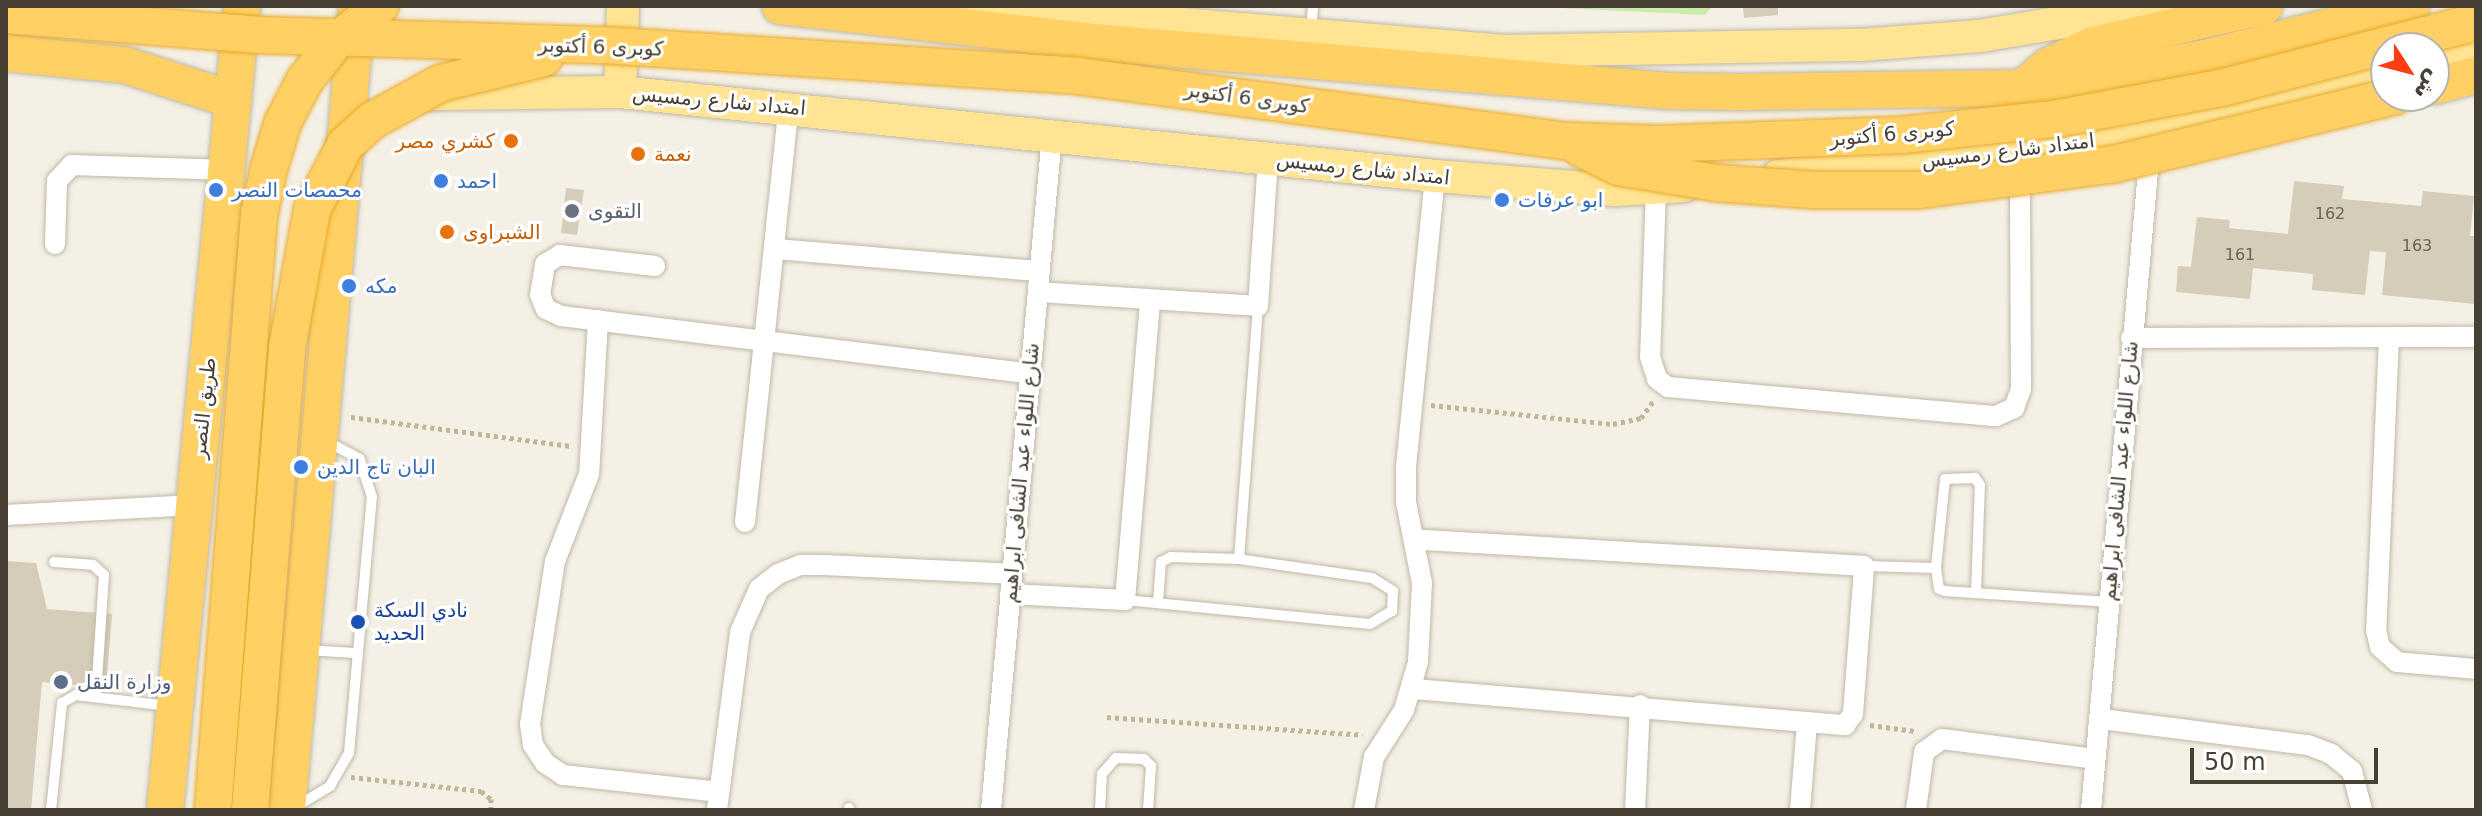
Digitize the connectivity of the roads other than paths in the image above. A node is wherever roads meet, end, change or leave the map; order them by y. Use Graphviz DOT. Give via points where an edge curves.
graph roads {
  1 [pos="22,6"];
  2 [pos="242,6"];
  3 [pos="357,6"];
  4 [pos="380,6"];
  5 [pos="623,6"];
  6 [pos="780,6"];
  7 [pos="967,6"];
  8 [pos="2159,6"];
  9 [pos="2265,6"];
  10 [pos="2412,6"];
  11 [pos="6,15"];
  12 [pos="1312,21"];
  13 [pos="2476,22"];
  14 [pos="6,42"];
  15 [pos="603,45"];
  16 [pos="6,53"];
  17 [pos="2476,55"];
  18 [pos="2450,61"];
  19 [pos="2476,75"];
  20 [pos="2370,81"];
  21 [pos="2450,82"];
  22 [pos="2023,88"];
  23 [pos="620,92"];
  24 [pos="233,100"];
  25 [pos="2370,102"];
  26 [pos="789,106"];
  27 [pos="347,130"];
  28 [pos="2151,132"];
  29 [pos="1052,135"];
  30 [pos="1568,141"];
  31 [pos="2020,152"];
  32 [pos="1268,159"];
  33 [pos="228,170"];
  34 [pos="1435,176"];
  35 [pos="1656,189"];
  36 [pos="55,244"];
  37 [pos="776,249"];
  38 [pos="655,266"];
  39 [pos="1039,282"];
  40 [pos="1150,301"];
  41 [pos="1258,306"];
  42 [pos="598,320"];
  43 [pos="2476,337"];
  44 [pos="2131,338"];
  45 [pos="2389,338"];
  46 [pos="767,342"];
  47 [pos="1030,374"];
  48 [pos="321,426"];
  49 [pos="195,505"];
  50 [pos="6,515"];
  51 [pos="745,522"];
  52 [pos="1414,539"];
  53 [pos="191,553"];
  54 [pos="308,558"];
  55 [pos="1239,559"];
  56 [pos="54,562"];
  57 [pos="1864,566"];
  58 [pos="1936,568"];
  59 [pos="1011,584"];
  60 [pos="1976,592"];
  61 [pos="1125,600"];
  62 [pos="1158,602"];
  63 [pos="2109,602"];
  64 [pos="301,649"];
  65 [pos="355,653"];
  66 [pos="2476,669"];
  67 [pos="1414,689"];
  68 [pos="96,697"];
  69 [pos="1640,705"];
  70 [pos="175,706"];
  71 [pos="2101,719"];
  72 [pos="1807,723"];
  73 [pos="2095,759"];
  74 [pos="718,801"];
  75 [pos="51,810"];
  76 [pos="165,810"];
  77 [pos="213,810"];
  78 [pos="250,810"];
  79 [pos="287,810"];
  80 [pos="991,810"];
  81 [pos="1100,810"];
  82 [pos="1148,810"];
  83 [pos="1364,810"];
  84 [pos="1635,810"];
  85 [pos="1800,810"];
  86 [pos="1916,810"];
  87 [pos="2091,810"];
  88 [pos="2362,810"];
  1 -- 14 [label="highway"];
  2 -- 24 [label="highway, طريق النصر"];
  3 -- 27 [label="highway"];
  4 -- 77 [label="highway, bridge" via="335,42 305,80 283,122 269,168 258,231"];
  5 -- 23 [label="main road"];
  6 -- 22 [label="highway, كوبرى 6 أكتوبر" via="1105,43 1669,91"];
  7 -- 12 [label="main road"];
  8 -- 12 [label="main road" via="1980,36 1860,45 1504,51"];
  9 -- 22 [label="highway" via="2093,45 2048,66"];
  10 -- 22 [label="highway, كوبرى 6 أكتوبر" via="2205,58"];
  11 -- 15 [label="highway, كوبرى 6 أكتوبر, bridge" via="386,42"];
  13 -- 30 [label="highway, كوبرى 6 أكتوبر, bridge" via="2221,88 2060,118 1740,145"];
  15 -- 30 [label="highway, كوبرى 6 أكتوبر, bridge" via="1078,76"];
  15 -- 78 [label="highway, bridge" via="477,72 407,98 345,145 326,174 303,243 287,348"];
  16 -- 24 [label="highway" via="125,65"];
  17 -- 18 [label="main road"];
  19 -- 21 [label="highway"];
  20 -- 28 [label="main road, امتداد شارع رمسيس"];
  23 -- 26 [label="main road, امتداد شارع رمسيس"];
  23 -- 27 [label="main road, امتداد شارع رمسيس" via="392,96 374,103"];
  24 -- 33 [label="highway, طريق النصر"];
  25 -- 30 [label="highway, bridge" via="2114,164 1919,190 1814,190 1644,173 1598,159"];
  26 -- 29 [label="main road, امتداد شارع رمسيس"];
  26 -- 37 [label="street"];
  27 -- 48 [label="highway"];
  28 -- 31 [label="main road, امتداد شارع رمسيس"];
  28 -- 44 [label="street, شارع اللواء عبد الشافى ابراهيم"];
  29 -- 32 [label="main road, امتداد شارع رمسيس"];
  29 -- 39 [label="street, شارع اللواء عبد الشافى ابراهيم"];
  31 -- 35 [label="main road, امتداد شارع رمسيس"];
  31 -- 35 [label="street" via="2021,389 2006,414 1680,390 1657,379 1650,357"];
  32 -- 34 [label="main road, امتداد شارع رمسيس"];
  32 -- 41 [label="street"];
  33 -- 36 [label="street" via="72,165 57,181"];
  33 -- 49 [label="highway, طريق النصر"];
  34 -- 35 [label="main road, امتداد شارع رمسيس"];
  34 -- 52 [label="street" via="1410,402 1406,502"];
  37 -- 39 [label="street"];
  37 -- 46 [label="street"];
  38 -- 42 [label="street" via="568,255 551,258 540,287 546,309"];
  39 -- 40 [label="street"];
  39 -- 47 [label="street, شارع اللواء عبد الشافى ابراهيم"];
  40 -- 41 [label="street"];
  40 -- 61 [label="street"];
  41 -- 55 [label="lane"];
  42 -- 46 [label="street"];
  42 -- 74 [label="street" via="592,449 585,491 555,561 530,724 533,745 545,763 563,775"];
  43 -- 45 [label="street"];
  44 -- 45 [label="street"];
  44 -- 63 [label="street, شارع اللواء عبد الشافى ابراهيم"];
  45 -- 66 [label="street" via="2376,630 2380,647 2397,662"];
  46 -- 47 [label="street"];
  46 -- 51 [label="street"];
  47 -- 59 [label="street, شارع اللواء عبد الشافى ابراهيم"];
  48 -- 54 [label="highway"];
  48 -- 65 [label="lane" via="360,459 371,484"];
  49 -- 50 [label="street"];
  49 -- 53 [label="highway, طريق النصر"];
  52 -- 57 [label="street"];
  52 -- 67 [label="street" via="1422,583"];
  53 -- 54 [label="highway" via="201,571 237,592 278,587"];
  53 -- 70 [label="highway, طريق النصر"];
  54 -- 64 [label="highway"];
  55 -- 62 [label="lane" via="1166,557"];
  55 -- 62 [label="lane" via="1380,580 1393,591 1392,611 1370,624"];
  56 -- 68 [label="lane" via="93,565 104,575"];
  57 -- 58 [label="lane"];
  57 -- 72 [label="street" via="1849,723"];
  58 -- 60 [label="lane" via="1939,589"];
  58 -- 60 [label="lane" via="1941,482 1975,478 1980,485"];
  59 -- 61 [label="street"];
  59 -- 74 [label="street" via="824,565 800,565 778,574 759,589 740,632"];
  59 -- 80 [label="street, شارع اللواء عبد الشافى ابراهيم"];
  60 -- 63 [label="lane"];
  61 -- 62 [label="lane"];
  63 -- 71 [label="street, شارع اللواء عبد الشافى ابراهيم"];
  64 -- 65 [label="lane"];
  64 -- 79 [label="highway"];
  65 -- 79 [label="lane" via="349,753 338,776 316,797"];
  67 -- 69 [label="street"];
  67 -- 83 [label="street" via="1370,769"];
  68 -- 70 [label="lane"];
  68 -- 75 [label="lane" via="76,695 62,703"];
  69 -- 72 [label="street"];
  69 -- 84 [label="street"];
  70 -- 76 [label="highway, طريق النصر"];
  71 -- 73 [label="street, شارع اللواء عبد الشافى ابراهيم"];
  71 -- 88 [label="street" via="2308,745 2352,771"];
  72 -- 85 [label="street"];
  73 -- 86 [label="street" via="1953,739 1934,743 1921,763"];
  73 -- 87 [label="street, شارع اللواء عبد الشافى ابراهيم"];
  81 -- 82 [label="lane" via="1102,774 1116,758 1144,759 1151,766"];
}
